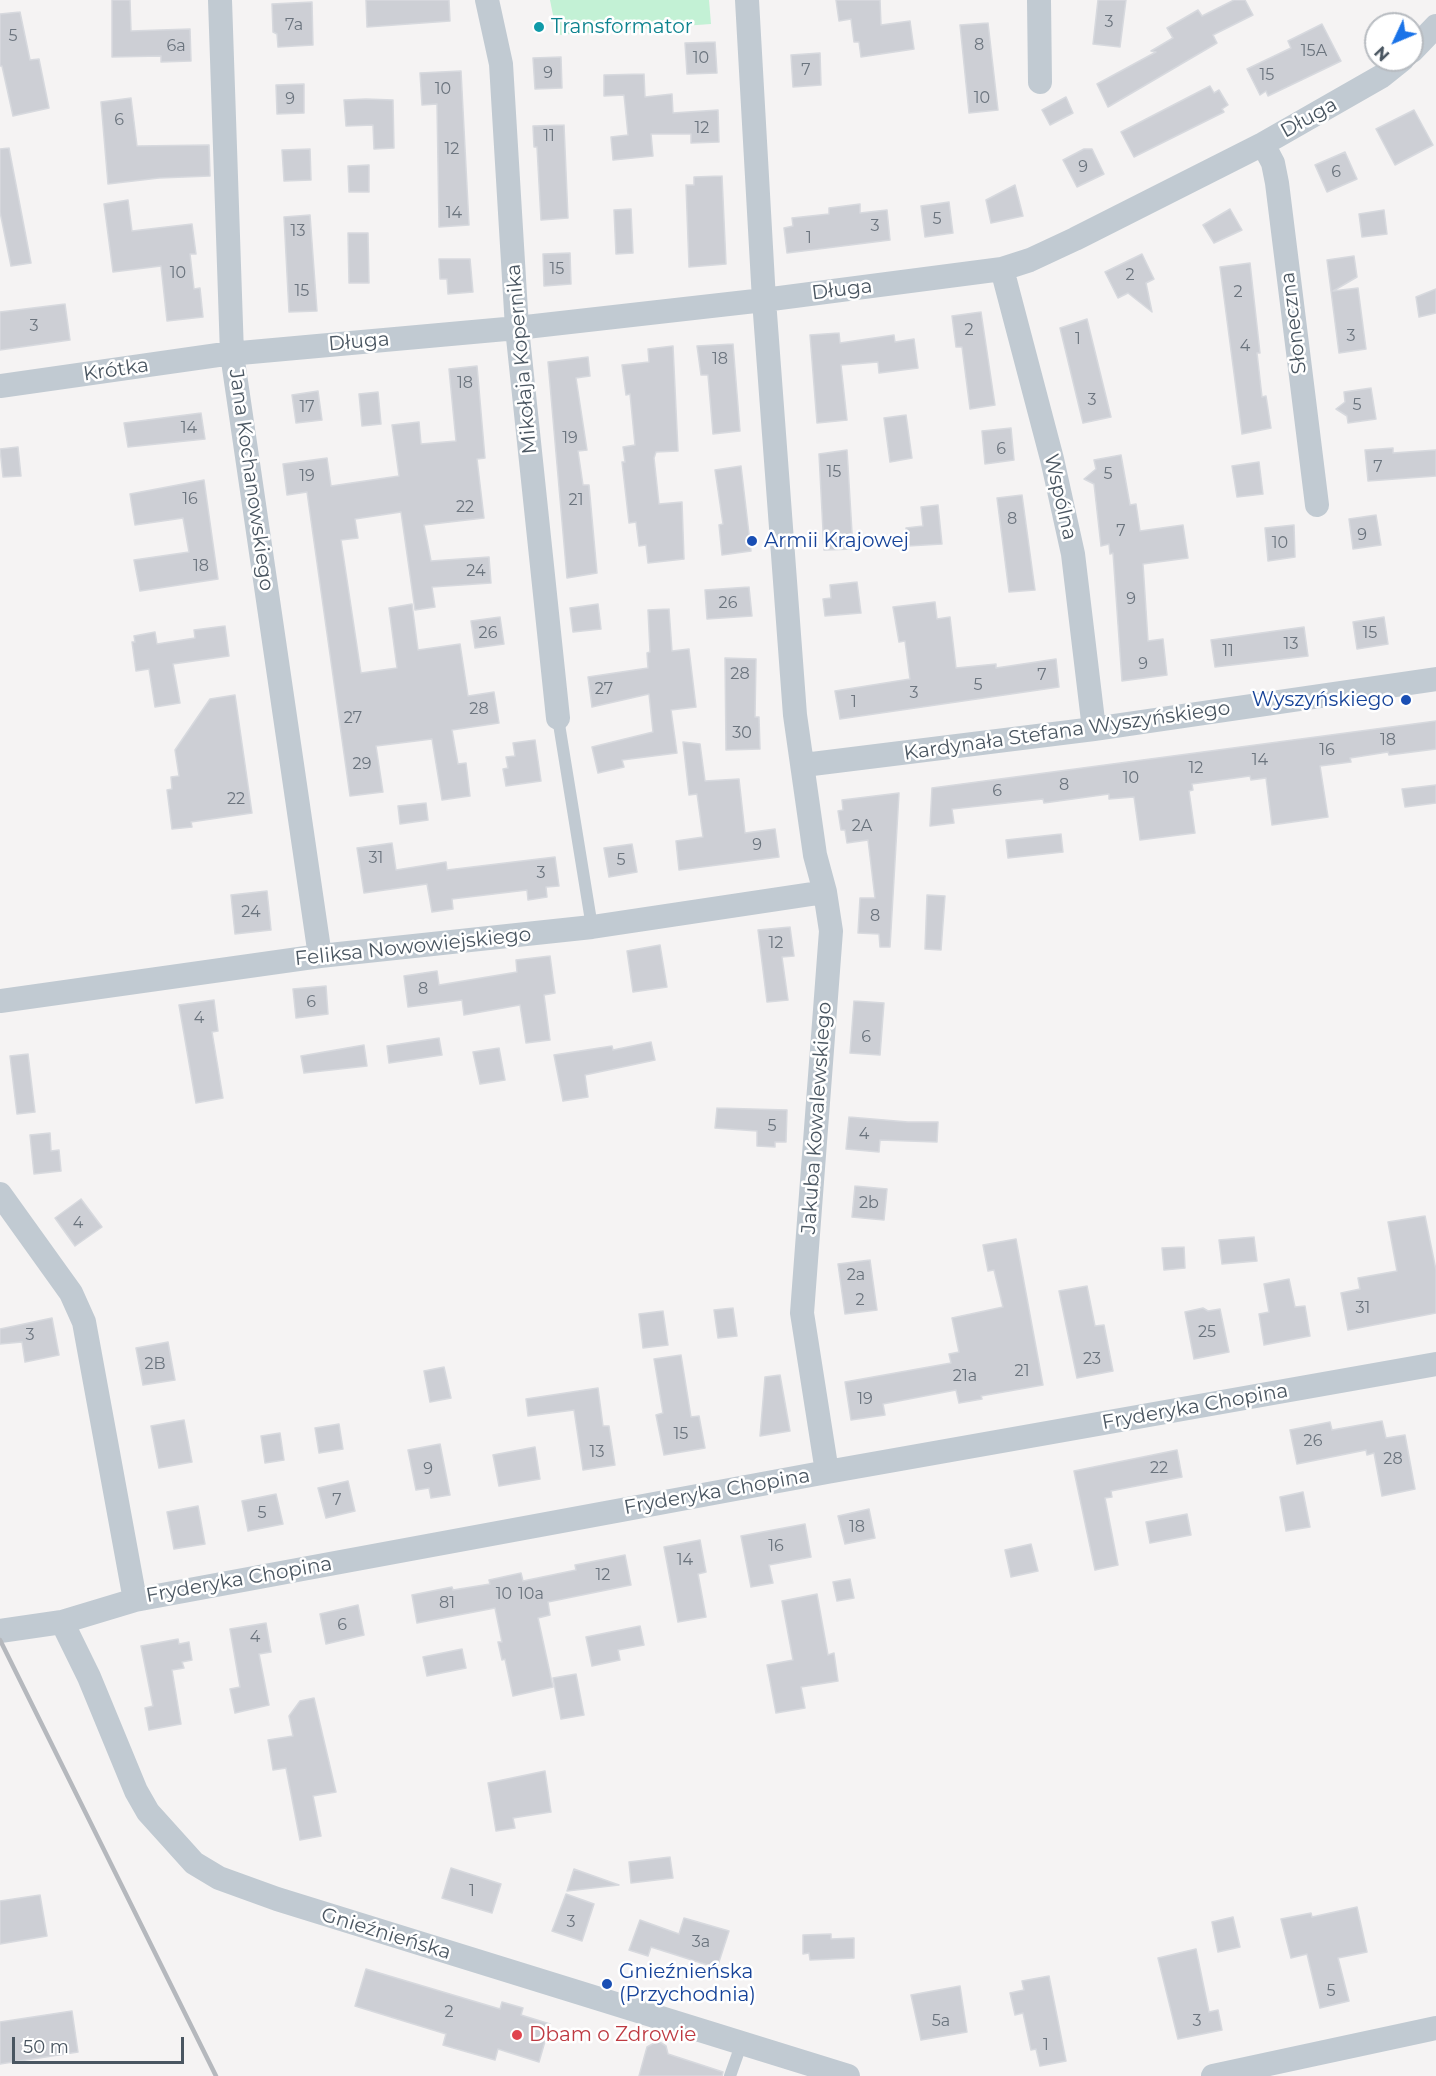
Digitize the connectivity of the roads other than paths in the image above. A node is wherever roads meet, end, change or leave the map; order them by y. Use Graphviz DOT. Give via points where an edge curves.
graph roads {
  1 [pos="220,0"];
  2 [pos="487,0"];
  3 [pos="747,0"];
  4 [pos="1039,0"];
  5 [pos="1436,26"];
  6 [pos="1424,38"];
  7 [pos="1387,72"];
  8 [pos="1040,82"];
  9 [pos="1263,144"];
  10 [pos="1002,269"];
  11 [pos="764,300"];
  12 [pos="517,328"];
  13 [pos="232,354"];
  14 [pos="0,386"];
  15 [pos="1317,505"];
  16 [pos="1436,679"];
  17 [pos="558,718"];
  18 [pos="1094,729"];
  19 [pos="804,765"];
  20 [pos="825,892"];
  21 [pos="592,927"];
  22 [pos="320,956"];
  23 [pos="0,1001"];
  24 [pos="0,1194"];
  25 [pos="1436,1364"];
  26 [pos="827,1472"];
  27 [pos="135,1600"];
  28 [pos="62,1622"];
  29 [pos="0,1631"];
  30 [pos="1436,2028"];
  31 [pos="741,2045"];
  32 [pos="730,2076"];
  33 [pos="848,2076"];
  34 [pos="1213,2076"];
  1 -- 13 [label="street, Jana Kochanowskiego"];
  2 -- 12 [label="street, Mikołaja Kopernika" via="501,64"];
  3 -- 11 [label="street"];
  4 -- 8 [label="street"];
  5 -- 6 [label="street"];
  7 -- 9 [label="street, Długa"];
  9 -- 10 [label="street, Długa" via="1075,239"];
  9 -- 15 [label="street, Słoneczna" via="1277,183"];
  10 -- 11 [label="street, Długa"];
  10 -- 18 [label="street, Wspólna" via="1073,554"];
  11 -- 12 [label="street, Długa"];
  11 -- 19 [label="street" via="795,715"];
  12 -- 13 [label="street, Długa"];
  12 -- 17 [label="street, Mikołaja Kopernika"];
  13 -- 14 [label="street, Krótka"];
  13 -- 22 [label="street, Jana Kochanowskiego"];
  16 -- 18 [label="street, Kardynała Stefana Wyszyńskiego"];
  17 -- 21 [label="lane"];
  18 -- 19 [label="street, Kardynała Stefana Wyszyńskiego"];
  19 -- 20 [label="street, Jakuba Kowalewskiego" via="815,855"];
  20 -- 21 [label="street, Feliksa Nowowiejskiego"];
  20 -- 26 [label="street, Jakuba Kowalewskiego" via="831,930 802,1314"];
  21 -- 22 [label="street, Feliksa Nowowiejskiego"];
  22 -- 23 [label="street, Feliksa Nowowiejskiego"];
  24 -- 27 [label="street" via="71,1293 84,1322"];
  25 -- 26 [label="street, Fryderyka Chopina"];
  26 -- 27 [label="street, Fryderyka Chopina"];
  27 -- 28 [label="street, Fryderyka Chopina"];
  28 -- 29 [label="street, Fryderyka Chopina"];
  28 -- 31 [label="street, Gnieźnieńska" via="136,1791 160,1829 194,1863 239,1887"];
  30 -- 34 [label="street"];
  31 -- 32 [label="lane"];
  31 -- 33 [label="street, Gnieźnieńska"];
}
